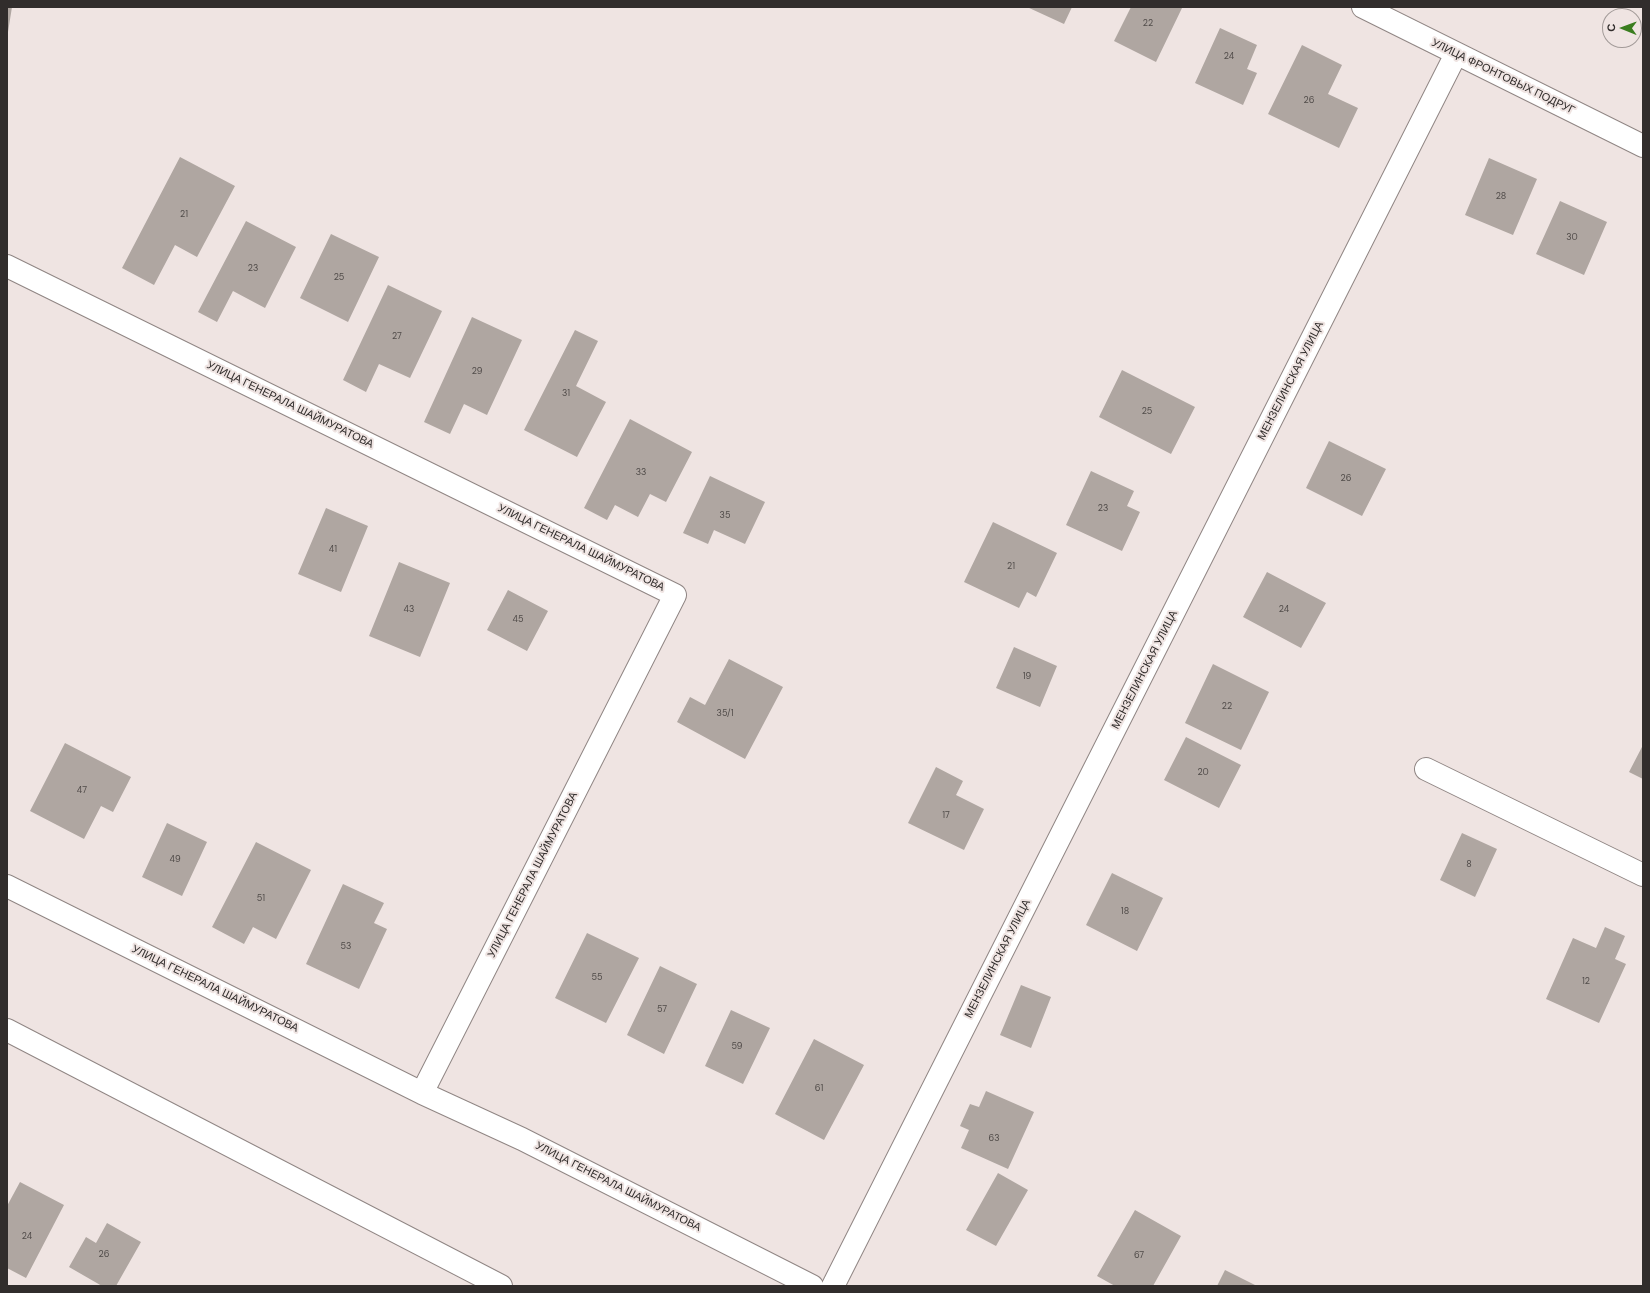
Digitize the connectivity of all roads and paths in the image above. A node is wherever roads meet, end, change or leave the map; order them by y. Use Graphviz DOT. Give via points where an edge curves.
graph roads {
  1 [pos="1363,7"];
  2 [pos="1456,54"];
  3 [pos="1643,146"];
  4 [pos="7,266"];
  5 [pos="1426,769"];
  6 [pos="1643,875"];
  7 [pos="7,886"];
  8 [pos="7,1030"];
  9 [pos="422,1093"];
  10 [pos="501,1286"];
  11 [pos="812,1286"];
  12 [pos="833,1286"];
  1 -- 2 [label="street, УЛИЦА ФРОНТОВЫХ ПОДРУГ"];
  2 -- 3 [label="street, УЛИЦА ФРОНТОВЫХ ПОДРУГ"];
  2 -- 12 [label="street, МЕНЗЕЛИНСКАЯ УЛИЦА"];
  4 -- 9 [label="street, УЛИЦА ГЕНЕРАЛА ШАЙМУРАТОВА" via="675,595"];
  5 -- 6 [label="street"];
  7 -- 9 [label="street, УЛИЦА ГЕНЕРАЛА ШАЙМУРАТОВА"];
  8 -- 10 [label="street"];
  9 -- 11 [label="street, УЛИЦА ГЕНЕРАЛА ШАЙМУРАТОВА" via="522,1139"];
}
